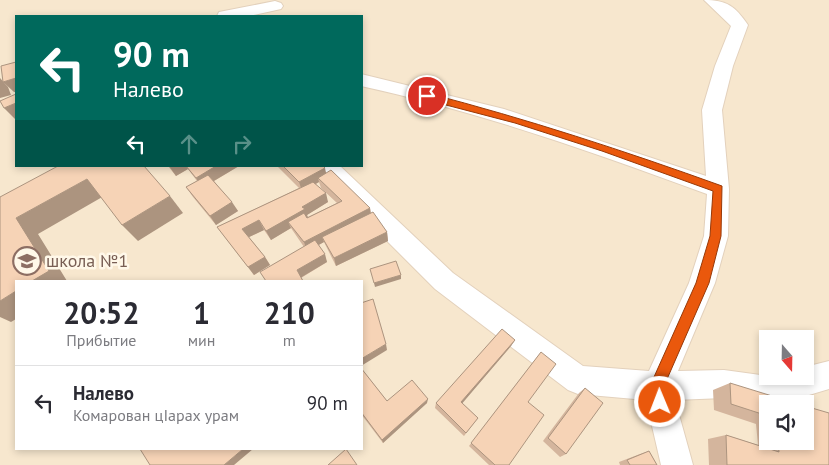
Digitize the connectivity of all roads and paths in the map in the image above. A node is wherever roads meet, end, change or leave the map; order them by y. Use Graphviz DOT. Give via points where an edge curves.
graph roads {
  1 [pos="712,0"];
  2 [pos="275,7"];
  3 [pos="231,15"];
  4 [pos="363,81"];
  5 [pos="327,167"];
  6 [pos="718,189"];
  7 [pos="829,375"];
  8 [pos="657,386"];
  9 [pos="772,391"];
  10 [pos="780,395"];
  11 [pos="677,465"];
  1 -- 6 [label="street" via="740,25 712,110"];
  2 -- 3 [label="street"];
  4 -- 6 [label="street" via="516,120"];
  5 -- 8 [label="street" via="444,281 578,380"];
  6 -- 8 [label="street" via="716,236 702,283"];
  7 -- 9 [label="street"];
  8 -- 9 [label="street" via="724,384"];
  8 -- 11 [label="street"];
  9 -- 10 [label="street"];
}
